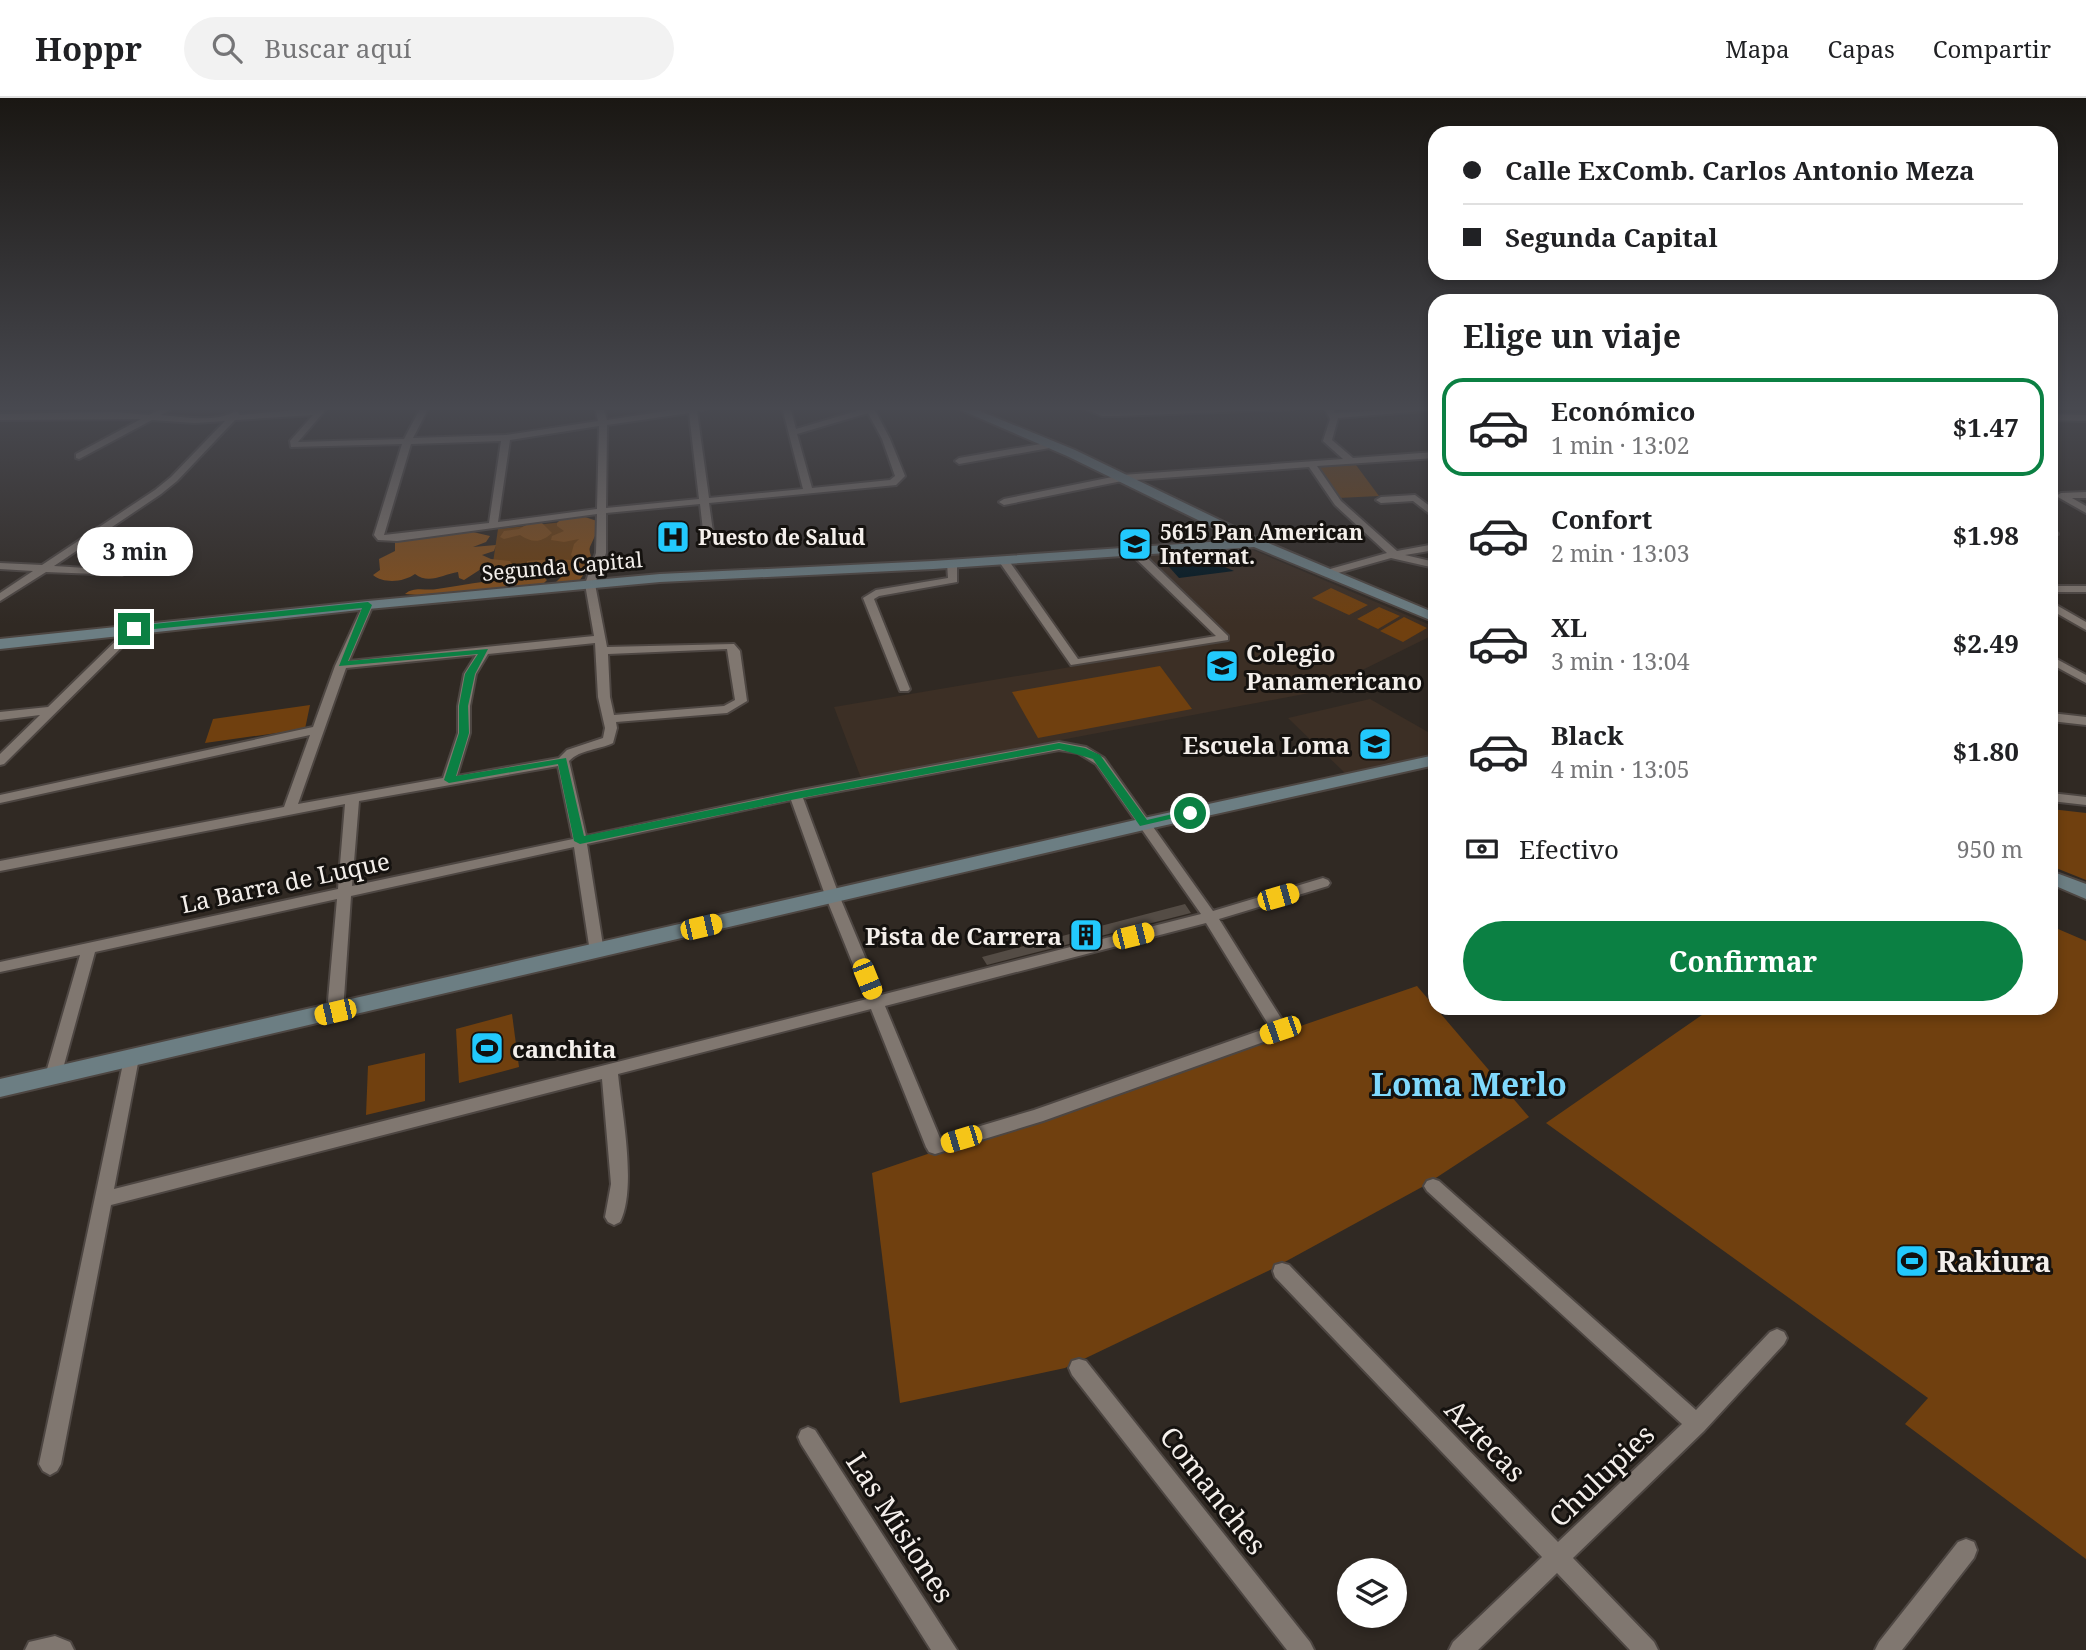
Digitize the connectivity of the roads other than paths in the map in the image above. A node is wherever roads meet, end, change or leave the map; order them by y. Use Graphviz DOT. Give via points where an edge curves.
graph roads {
  1 [pos="172,479"];
  2 [pos="396,479"];
  3 [pos="500,479"];
  4 [pos="602,479"];
  5 [pos="701,479"];
  6 [pos="805,479"];
  7 [pos="898,479"];
  8 [pos="1115,479"];
  9 [pos="1125,479"];
  10 [pos="1322,479"];
  11 [pos="808,491"];
  12 [pos="2086,495"];
  13 [pos="1381,500"];
  14 [pos="704,501"];
  15 [pos="1004,502"];
  16 [pos="1428,508"];
  17 [pos="2086,510"];
  18 [pos="601,512"];
  19 [pos="493,526"];
  20 [pos="709,539"];
  21 [pos="1256,543"];
  22 [pos="1428,548"];
  23 [pos="1134,551"];
  24 [pos="1393,555"];
  25 [pos="1003,560"];
  26 [pos="952,563"];
  27 [pos="1428,563"];
  28 [pos="0,566"];
  29 [pos="44,569"];
  30 [pos="118,573"];
  31 [pos="1327,573"];
  32 [pos="590,584"];
  33 [pos="2058,589"];
  34 [pos="2086,589"];
  35 [pos="0,598"];
  36 [pos="368,605"];
  37 [pos="2058,610"];
  38 [pos="1428,615"];
  39 [pos="2086,627"];
  40 [pos="134,629"];
  41 [pos="0,644"];
  42 [pos="600,645"];
  43 [pos="485,650"];
  44 [pos="2058,663"];
  45 [pos="342,664"];
  46 [pos="2086,680"];
  47 [pos="904,689"];
  48 [pos="51,710"];
  49 [pos="0,716"];
  50 [pos="2058,716"];
  51 [pos="610,719"];
  52 [pos="2086,721"];
  53 [pos="319,729"];
  54 [pos="0,761"];
  55 [pos="563,761"];
  56 [pos="1428,762"];
  57 [pos="449,780"];
  58 [pos="796,796"];
  59 [pos="2058,798"];
  60 [pos="0,799"];
  61 [pos="352,801"];
  62 [pos="2086,801"];
  63 [pos="290,809"];
  64 [pos="1144,824"];
  65 [pos="580,841"];
  66 [pos="0,866"];
  67 [pos="2058,880"];
  68 [pos="1324,883"];
  69 [pos="343,892"];
  70 [pos="2086,892"];
  71 [pos="832,895"];
  72 [pos="1210,917"];
  73 [pos="89,948"];
  74 [pos="597,952"];
  75 [pos="0,967"];
  76 [pos="875,1000"];
  77 [pos="335,1012"];
  78 [pos="131,1058"];
  79 [pos="609,1070"];
  80 [pos="53,1076"];
  81 [pos="0,1088"];
  82 [pos="1433,1186"];
  83 [pos="104,1199"];
  84 [pos="614,1217"];
  85 [pos="1282,1271"];
  86 [pos="1777,1338"];
  87 [pos="1079,1368"];
  88 [pos="1697,1424"];
  89 [pos="808,1437"];
  90 [pos="50,1464"];
  91 [pos="1966,1550"];
  92 [pos="1558,1557"];
  93 [pos="37,1650"];
  94 [pos="62,1650"];
  95 [pos="945,1650"];
  96 [pos="1302,1650"];
  97 [pos="1461,1650"];
  98 [pos="1646,1650"];
  99 [pos="1888,1650"];
  1 -- 29 [label="street"];
  2 -- 19 [label="street" via="381,538"];
  3 -- 19 [label="street"];
  4 -- 18 [label="street"];
  5 -- 14 [label="street"];
  6 -- 11 [label="street"];
  7 -- 11 [label="street"];
  8 -- 15 [label="street"];
  9 -- 21 [label="street"];
  10 -- 24 [label="street" via="1338,503"];
  11 -- 14 [label="street"];
  12 -- 17 [label="street" via="2061,496"];
  13 -- 16 [label="street" via="1415,498"];
  14 -- 18 [label="street"];
  14 -- 20 [label="street"];
  18 -- 19 [label="street"];
  18 -- 32 [label="street" via="601,553"];
  21 -- 23 [label="street, Segunda Capital"];
  21 -- 31 [label="street"];
  22 -- 24 [label="street"];
  23 -- 25 [label="street, Segunda Capital"];
  23 -- 25 [label="street" via="1224,638 1075,663"];
  24 -- 27 [label="street"];
  24 -- 31 [label="street"];
  25 -- 26 [label="street, Segunda Capital"];
  26 -- 32 [label="street, Segunda Capital"];
  26 -- 47 [label="street" via="955,576 947,582 868,598"];
  28 -- 29 [label="street"];
  29 -- 30 [label="street"];
  29 -- 35 [label="street"];
  31 -- 38 [label="street"];
  32 -- 36 [label="street, Segunda Capital"];
  32 -- 42 [label="street"];
  33 -- 34 [label="street"];
  36 -- 40 [label="street, Segunda Capital"];
  36 -- 45 [label="street"];
  37 -- 39 [label="street"];
  40 -- 41 [label="street, Segunda Capital"];
  40 -- 48 [label="street"];
  42 -- 43 [label="street"];
  42 -- 51 [label="street"];
  42 -- 51 [label="street" via="730,646 741,701 727,709"];
  43 -- 45 [label="street"];
  43 -- 57 [label="street" via="470,674 464,733"];
  44 -- 46 [label="street"];
  45 -- 53 [label="street"];
  48 -- 49 [label="street"];
  48 -- 54 [label="street"];
  50 -- 52 [label="street"];
  51 -- 55 [label="street" via="609,740 570,753"];
  53 -- 60 [label="street"];
  53 -- 63 [label="street"];
  55 -- 57 [label="street"];
  55 -- 65 [label="street"];
  56 -- 64 [label="street"];
  57 -- 61 [label="street"];
  58 -- 64 [label="street, La Barra de Luque" via="1059,746 1097,757"];
  58 -- 65 [label="street, La Barra de Luque"];
  58 -- 71 [label="street"];
  59 -- 62 [label="street"];
  61 -- 63 [label="street"];
  61 -- 69 [label="street"];
  63 -- 66 [label="street"];
  64 -- 71 [label="street"];
  64 -- 72 [label="street, La Barra de Luque"];
  65 -- 69 [label="street, La Barra de Luque"];
  65 -- 74 [label="street"];
  67 -- 70 [label="street"];
  68 -- 72 [label="street"];
  69 -- 73 [label="street, La Barra de Luque"];
  69 -- 77 [label="street"];
  71 -- 74 [label="street"];
  71 -- 76 [label="street"];
  72 -- 76 [label="street"];
  72 -- 76 [label="street, La Barra de Luque" via="1280,1030 935,1147"];
  73 -- 75 [label="street, La Barra de Luque"];
  73 -- 80 [label="street"];
  74 -- 77 [label="street"];
  76 -- 79 [label="street"];
  77 -- 78 [label="street"];
  78 -- 80 [label="street"];
  78 -- 83 [label="street"];
  79 -- 83 [label="street"];
  79 -- 84 [label="street" via="620,1184"];
  80 -- 81 [label="street"];
  82 -- 88 [label="street"];
  83 -- 90 [label="street"];
  85 -- 92 [label="street, Aztecas"];
  86 -- 88 [label="street, Chulupies"];
  87 -- 96 [label="street, Comanches"];
  88 -- 92 [label="street, Chulupies"];
  89 -- 95 [label="street, Las Misiones"];
  91 -- 99 [label="street"];
  92 -- 97 [label="street, Chulupies"];
  92 -- 98 [label="street, Aztecas"];
  93 -- 94 [label="street"];
}
